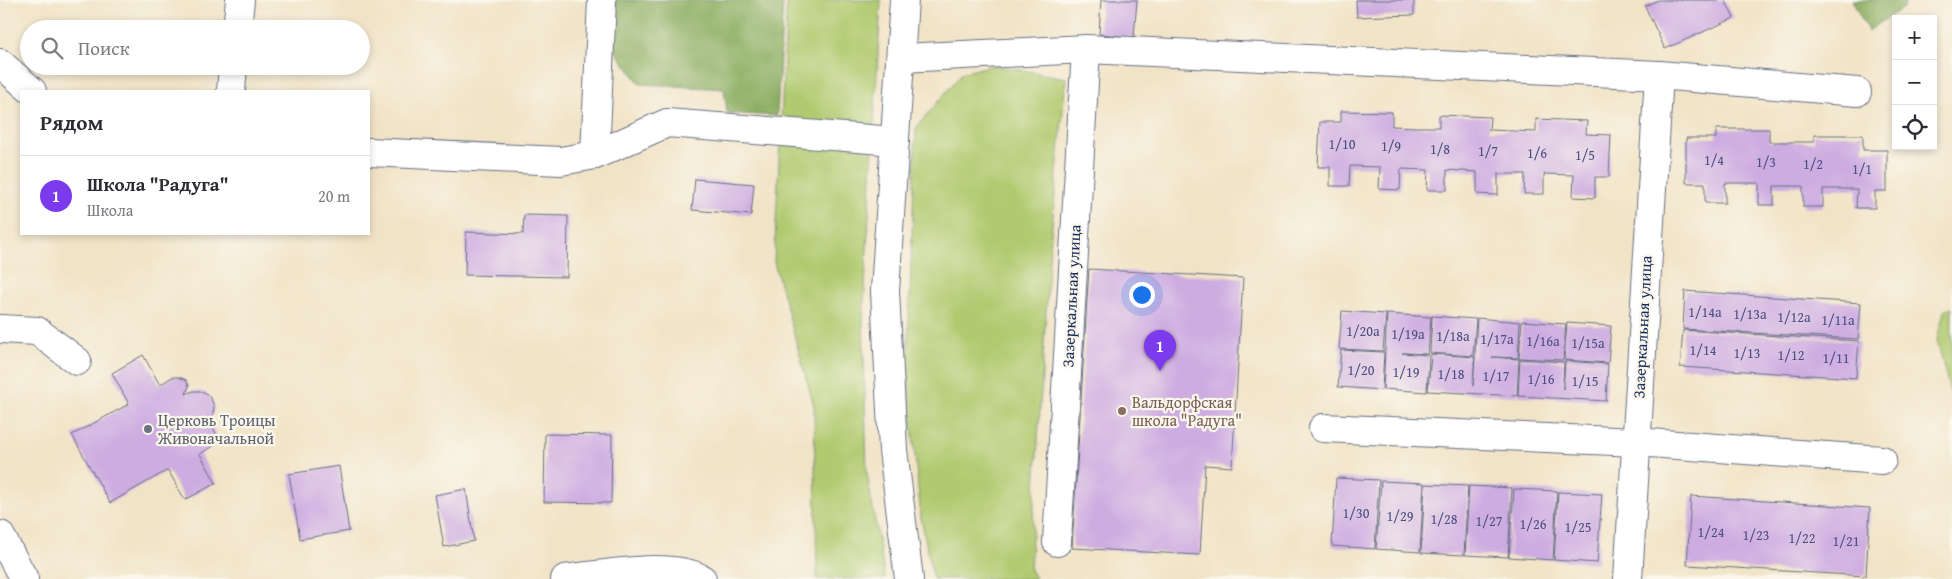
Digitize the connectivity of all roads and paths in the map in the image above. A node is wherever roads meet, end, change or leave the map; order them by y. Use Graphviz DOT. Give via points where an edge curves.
graph roads {
  1 [pos="240,0"];
  2 [pos="602,0"];
  3 [pos="904,0"];
  4 [pos="238,20"];
  5 [pos="1086,49"];
  6 [pos="900,58"];
  7 [pos="0,63"];
  8 [pos="232,75"];
  9 [pos="1659,76"];
  10 [pos="31,90"];
  11 [pos="231,90"];
  12 [pos="1857,92"];
  13 [pos="895,141"];
  14 [pos="370,152"];
  15 [pos="595,155"];
  16 [pos="0,329"];
  17 [pos="77,361"];
  18 [pos="1323,428"];
  19 [pos="1636,442"];
  20 [pos="1882,460"];
  21 [pos="0,535"];
  22 [pos="1056,542"];
  23 [pos="24,579"];
  24 [pos="564,579"];
  25 [pos="702,579"];
  26 [pos="909,579"];
  27 [pos="1628,579"];
  1 -- 4 [label="street"];
  2 -- 15 [label="street"];
  3 -- 6 [label="street"];
  5 -- 6 [label="street"];
  5 -- 9 [label="street"];
  5 -- 22 [label="street, Зазеркальная улица"];
  6 -- 13 [label="street"];
  7 -- 10 [label="street"];
  8 -- 11 [label="street"];
  9 -- 12 [label="street"];
  9 -- 19 [label="street, Зазеркальная улица"];
  13 -- 15 [label="street" via="667,124"];
  13 -- 26 [label="street" via="885,291 893,450"];
  14 -- 15 [label="street" via="561,161"];
  16 -- 17 [label="street" via="37,331"];
  18 -- 19 [label="street"];
  19 -- 20 [label="street"];
  19 -- 27 [label="street, Зазеркальная улица"];
  21 -- 23 [label="street"];
  24 -- 25 [label="street" via="648,569 693,574"];
}
